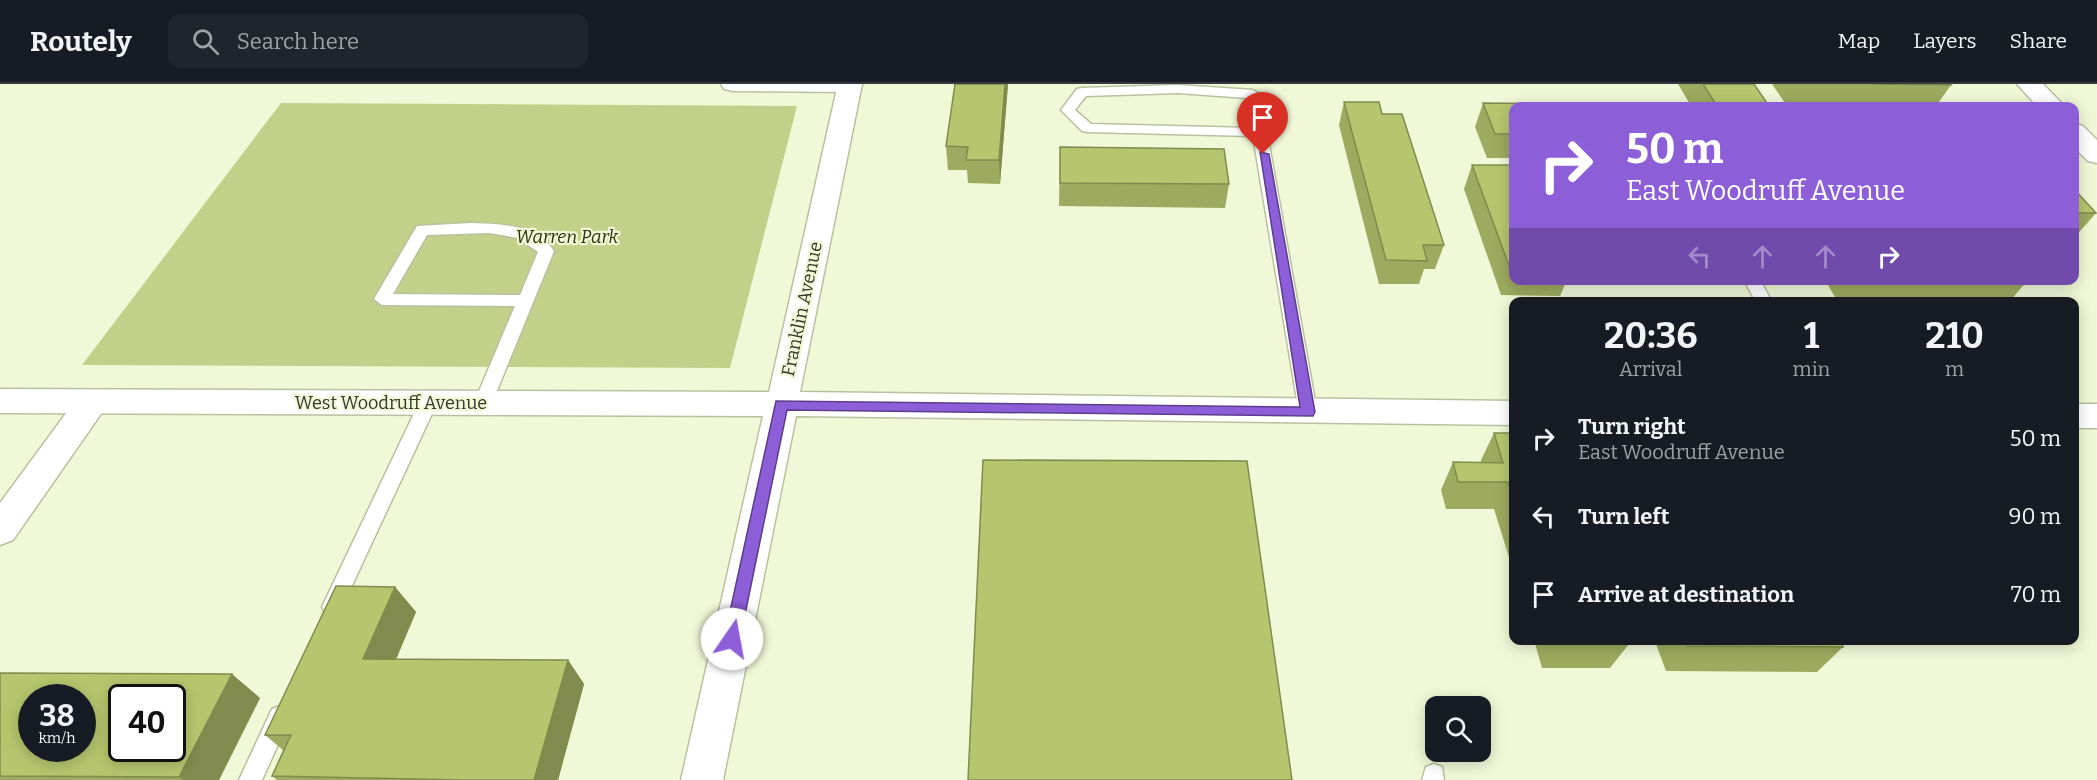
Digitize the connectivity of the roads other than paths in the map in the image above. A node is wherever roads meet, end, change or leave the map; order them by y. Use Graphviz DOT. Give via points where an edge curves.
graph roads {
  1 [pos="733,84"];
  2 [pos="850,84"];
  3 [pos="2029,84"];
  4 [pos="2047,102"];
  5 [pos="1260,132"];
  6 [pos="2079,136"];
  7 [pos="2097,155"];
  8 [pos="526,301"];
  9 [pos="0,401"];
  10 [pos="92,402"];
  11 [pos="428,403"];
  12 [pos="483,403"];
  13 [pos="781,404"];
  14 [pos="1308,412"];
  15 [pos="1509,413"];
  16 [pos="2079,416"];
  17 [pos="2097,416"];
  18 [pos="0,530"];
  19 [pos="322,628"];
  20 [pos="291,693"];
  21 [pos="250,780"];
  22 [pos="702,780"];
  1 -- 2 [label="street"];
  2 -- 13 [label="street, Franklin Avenue"];
  3 -- 4 [label="street"];
  5 -- 5 [label="lane" via="1253,94 1178,89 1082,92 1068,110 1087,128"];
  5 -- 14 [label="lane"];
  6 -- 7 [label="street"];
  8 -- 8 [label="lane" via="546,251 539,240 506,230 422,230 382,299"];
  8 -- 12 [label="lane"];
  9 -- 10 [label="street, West Woodruff Avenue"];
  10 -- 11 [label="street, West Woodruff Avenue"];
  10 -- 18 [label="street"];
  11 -- 12 [label="street, West Woodruff Avenue"];
  11 -- 19 [label="lane"];
  12 -- 13 [label="street, West Woodruff Avenue"];
  13 -- 14 [label="street, West Woodruff Avenue"];
  13 -- 22 [label="street, Franklin Avenue"];
  14 -- 15 [label="street, West Woodruff Avenue"];
  16 -- 17 [label="street"];
  20 -- 21 [label="lane"];
}
